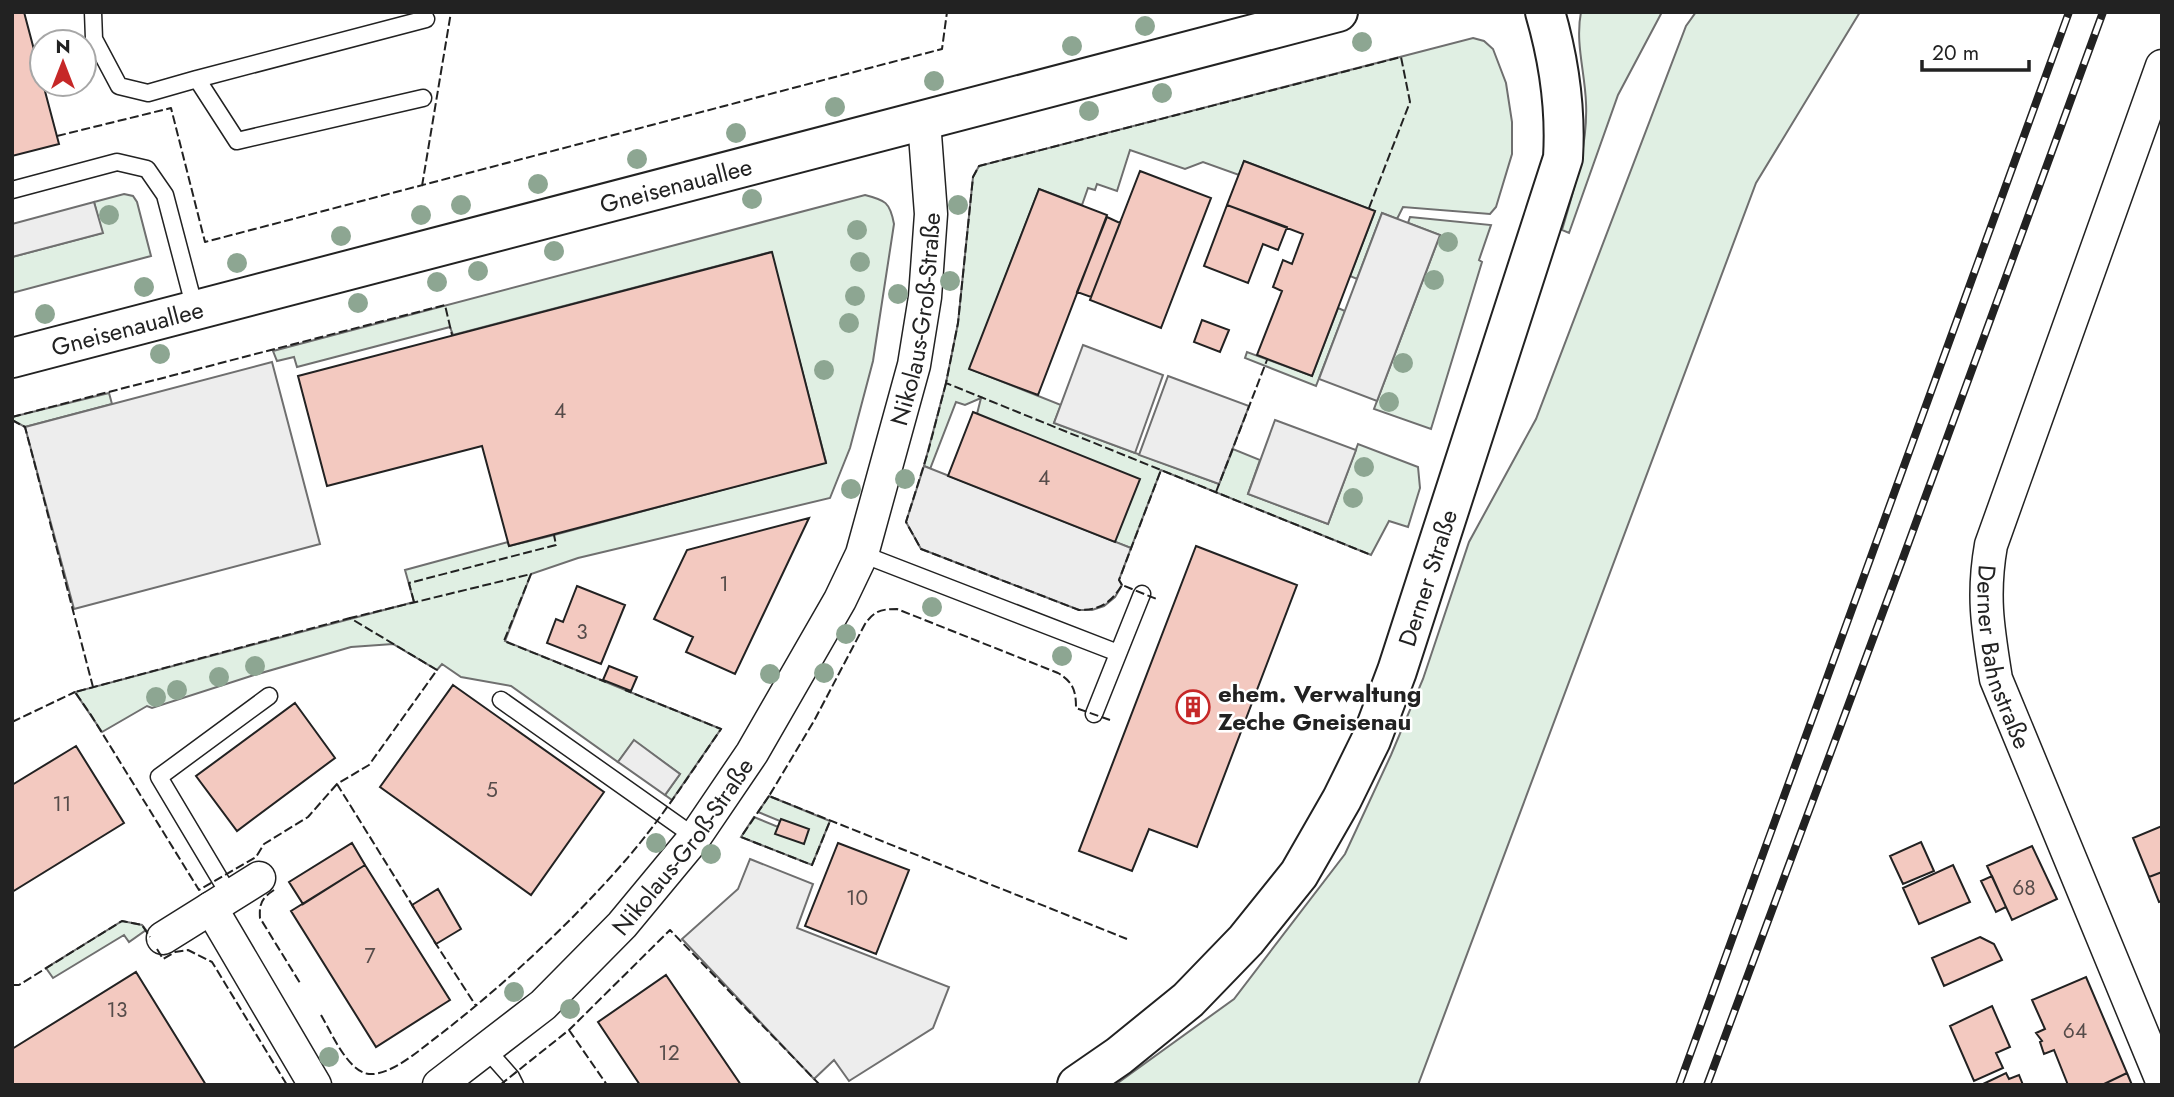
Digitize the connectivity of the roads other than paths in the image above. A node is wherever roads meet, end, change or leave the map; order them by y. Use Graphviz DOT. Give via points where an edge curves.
graph roads {
  1 [pos="93,12"];
  2 [pos="1338,12"];
  3 [pos="1545,12"];
  4 [pos="426,19"];
  5 [pos="2162,66"];
  6 [pos="197,79"];
  7 [pos="423,98"];
  8 [pos="924,121"];
  9 [pos="12,190"];
  10 [pos="195,309"];
  11 [pos="12,358"];
  12 [pos="862,554"];
  13 [pos="1142,594"];
  14 [pos="1118,653"];
  15 [pos="269,696"];
  16 [pos="501,700"];
  17 [pos="1094,714"];
  18 [pos="695,836"];
  19 [pos="259,878"];
  20 [pos="221,902"];
  21 [pos="163,938"];
  22 [pos="487,1049"];
  23 [pos="2162,1081"];
  24 [pos="315,1085"];
  25 [pos="439,1085"];
  26 [pos="514,1085"];
  27 [pos="1077,1085"];
  1 -- 6 [label="lane" via="94,39 120,86 148,93"];
  2 -- 8 [label="main road, Gneisenauallee"];
  3 -- 27 [label="main road, Derner Straße" via="1564,112 1563,158 1371,740 1299,874 1246,940 1188,1000"];
  4 -- 6 [label="lane"];
  5 -- 23 [label="street, Derner Bahnstraße" via="1991,545 1985,612 1996,679"];
  6 -- 7 [label="lane" via="237,141"];
  8 -- 10 [label="main road, Gneisenauallee"];
  8 -- 12 [label="street, Nikolaus-Groß-Straße" via="931,214 925,297 914,365"];
  9 -- 10 [label="lane" via="117,162 147,169 165,195"];
  10 -- 11 [label="main road, Gneisenauallee"];
  12 -- 14 [label="lane"];
  12 -- 18 [label="street, Nikolaus-Groß-Straße" via="803,668"];
  13 -- 14 [label="lane"];
  14 -- 17 [label="lane"];
  15 -- 20 [label="lane" via="159,777"];
  16 -- 18 [label="lane"];
  18 -- 22 [label="street, Nikolaus-Groß-Straße" via="622,925 544,1005"];
  19 -- 20 [label="street"];
  20 -- 21 [label="street"];
  20 -- 24 [label="street"];
  22 -- 25 [label="street, Nikolaus-Groß-Straße"];
  22 -- 26 [label="lane"];
}
